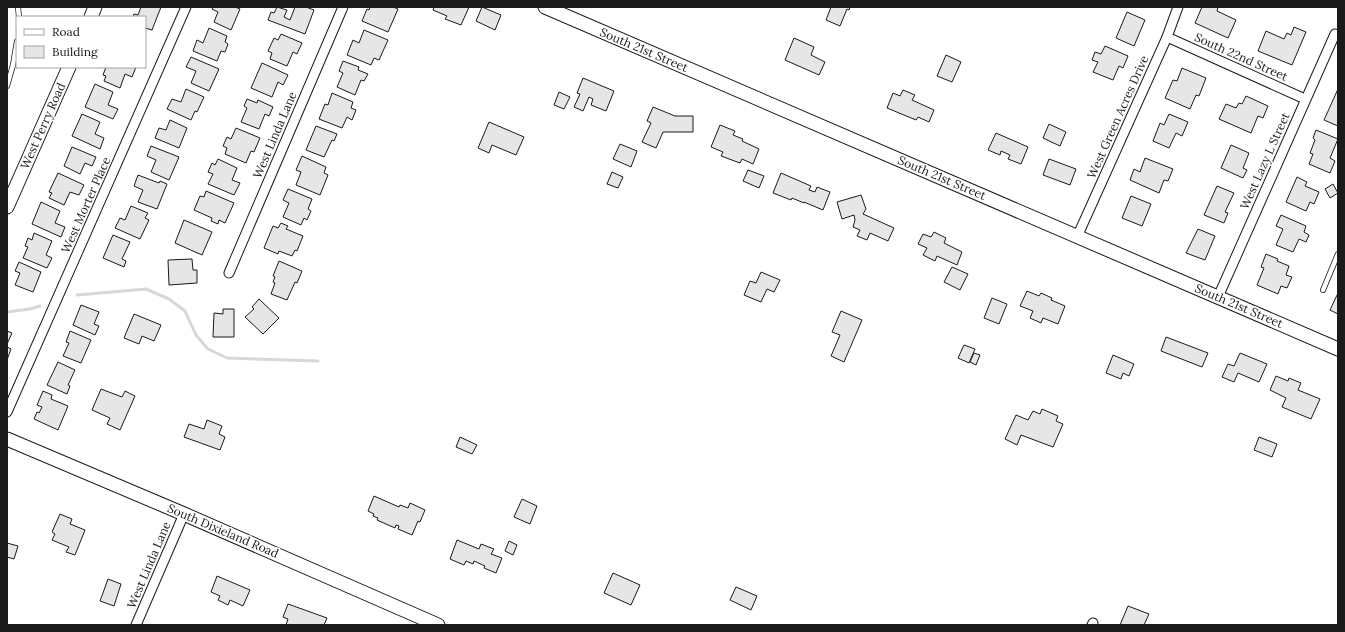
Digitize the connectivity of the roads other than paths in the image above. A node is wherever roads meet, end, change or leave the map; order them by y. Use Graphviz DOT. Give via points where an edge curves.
graph roads {
  1 [pos="186,7"];
  2 [pos="343,7"];
  3 [pos="545,7"];
  4 [pos="1178,7"];
  5 [pos="1335,34"];
  6 [pos="1167,37"];
  7 [pos="16,47"];
  8 [pos="69,68"];
  9 [pos="7,86"];
  10 [pos="1305,99"];
  11 [pos="7,207"];
  12 [pos="1077,237"];
  13 [pos="1338,254"];
  14 [pos="229,273"];
  15 [pos="1323,290"];
  16 [pos="1218,297"];
  17 [pos="1338,349"];
  18 [pos="7,412"];
  19 [pos="7,439"];
  20 [pos="184,514"];
  21 [pos="136,625"];
  22 [pos="438,625"];
  1 -- 18 [label="street, West Morter Place"];
  2 -- 14 [label="street, West Linda Lane"];
  3 -- 12 [label="street, South 21st Street"];
  4 -- 6 [label="street, West Green Acres Drive"];
  5 -- 10 [label="street, West Lazy L Street"];
  6 -- 10 [label="street, South 22nd Street"];
  6 -- 12 [label="street, West Green Acres Drive"];
  7 -- 9 [label="lane"];
  8 -- 11 [label="street, West Perry Road"];
  10 -- 16 [label="street, West Lazy L Street"];
  12 -- 16 [label="street, South 21st Street"];
  13 -- 15 [label="lane"];
  16 -- 17 [label="street, South 21st Street"];
  19 -- 20 [label="street, South Dixieland Road"];
  20 -- 21 [label="street, West Linda Lane"];
  20 -- 22 [label="street, South Dixieland Road"];
}
